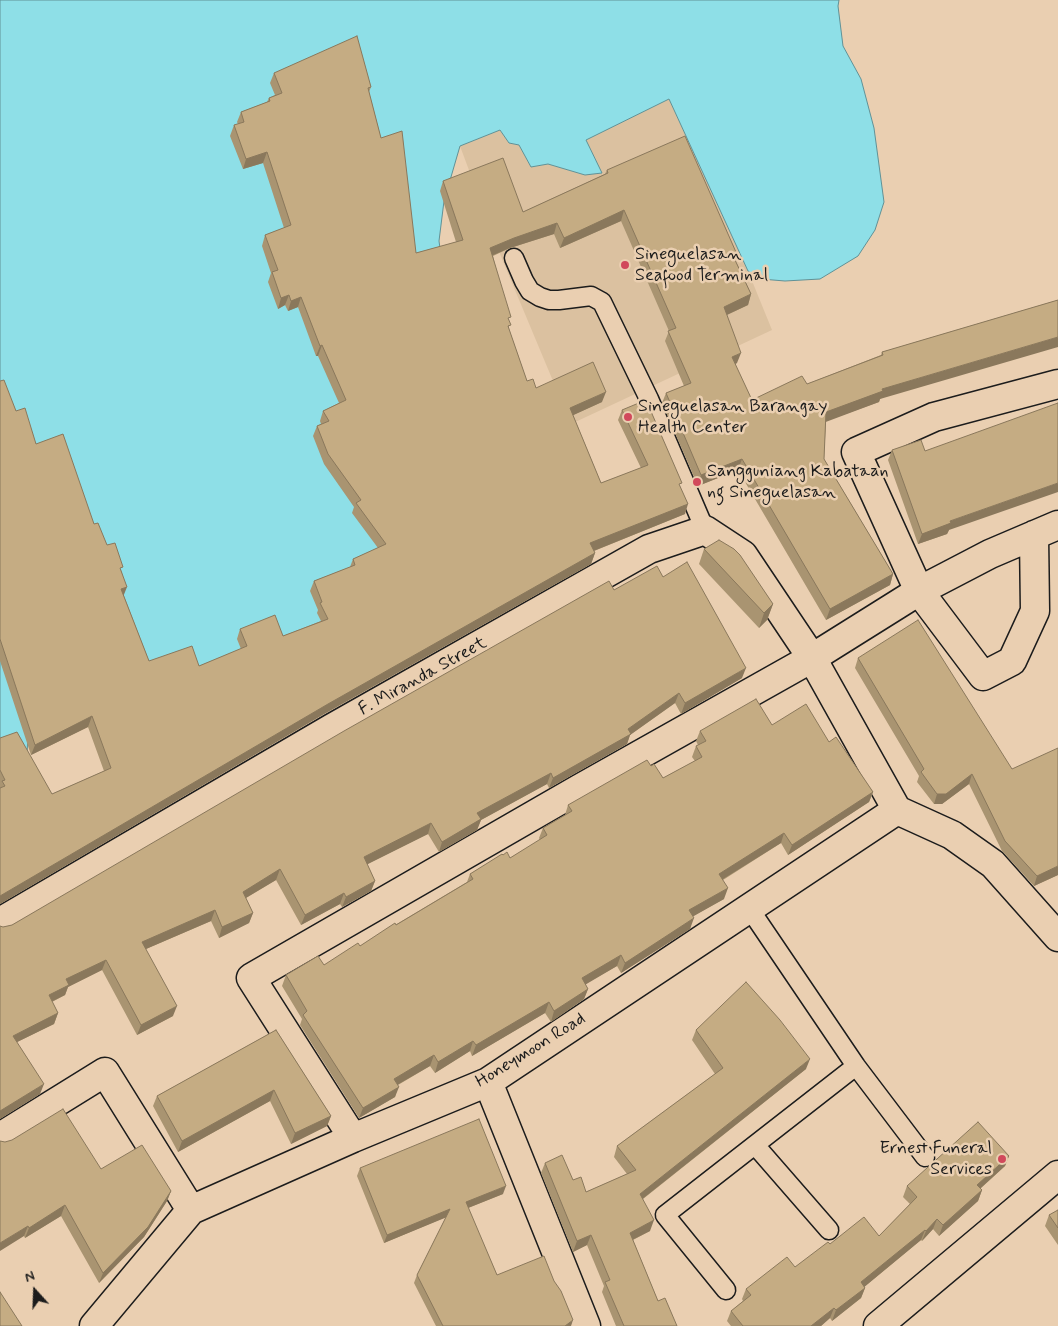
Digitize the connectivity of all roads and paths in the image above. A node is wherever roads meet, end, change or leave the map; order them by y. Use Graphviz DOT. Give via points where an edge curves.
graph roads {
  1 [pos="514,258"];
  2 [pos="1058,384"];
  3 [pos="705,530"];
  4 [pos="1046,530"];
  5 [pos="919,591"];
  6 [pos="812,658"];
  7 [pos="897,810"];
  8 [pos="750,908"];
  9 [pos="0,922"];
  10 [pos="1057,934"];
  11 [pos="856,1066"];
  12 [pos="488,1082"];
  13 [pos="0,1137"];
  14 [pos="353,1138"];
  15 [pos="755,1145"];
  16 [pos="925,1156"];
  17 [pos="1058,1175"];
  18 [pos="191,1210"];
  19 [pos="829,1230"];
  20 [pos="726,1290"];
  21 [pos="94,1326"];
  22 [pos="586,1326"];
  23 [pos="878,1326"];
  1 -- 3 [label="lane" via="530,291 540,297 559,300 591,296 602,302 649,399"];
  2 -- 5 [label="street" via="934,417 856,452"];
  3 -- 6 [label="street" via="743,555"];
  3 -- 9 [label="street, F. Miranda Street" via="649,550 332,728"];
  4 -- 5 [label="street" via="990,554"];
  4 -- 5 [label="street" via="1034,611 1012,661 983,676"];
  5 -- 6 [label="street"];
  6 -- 7 [label="street"];
  6 -- 14 [label="street" via="251,978"];
  7 -- 8 [label="street, Honeymoon Road"];
  7 -- 10 [label="street" via="952,835 994,864"];
  8 -- 11 [label="lane"];
  8 -- 12 [label="street, Honeymoon Road"];
  11 -- 15 [label="lane"];
  11 -- 16 [label="lane"];
  12 -- 14 [label="street, Honeymoon Road"];
  12 -- 22 [label="street"];
  13 -- 18 [label="street" via="105,1072"];
  14 -- 18 [label="street, Honeymoon Road"];
  15 -- 19 [label="lane"];
  15 -- 20 [label="lane" via="665,1215"];
  17 -- 23 [label="street"];
  18 -- 21 [label="street, Honeymoon Road"];
}
